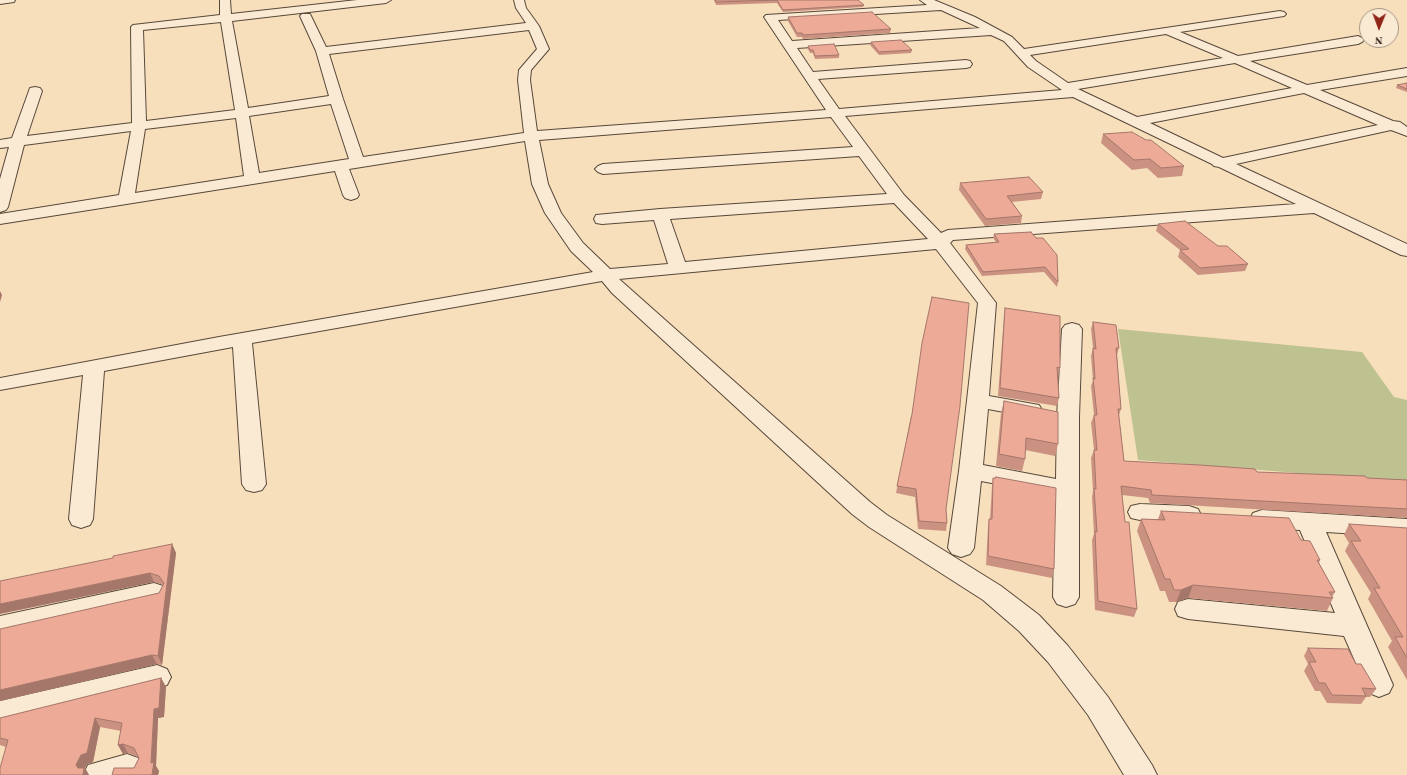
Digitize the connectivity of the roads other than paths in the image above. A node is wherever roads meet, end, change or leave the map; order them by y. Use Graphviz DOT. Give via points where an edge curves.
graph roads {
  1 [pos="10,0"];
  2 [pos="225,0"];
  3 [pos="386,0"];
  4 [pos="520,0"];
  5 [pos="926,0"];
  6 [pos="0,1"];
  7 [pos="943,7"];
  8 [pos="1280,14"];
  9 [pos="306,16"];
  10 [pos="226,18"];
  11 [pos="533,26"];
  12 [pos="1167,30"];
  13 [pos="993,31"];
  14 [pos="1358,40"];
  15 [pos="790,45"];
  16 [pos="322,51"];
  17 [pos="1021,53"];
  18 [pos="1234,59"];
  19 [pos="966,64"];
  20 [pos="1407,72"];
  21 [pos="810,76"];
  22 [pos="1306,89"];
  23 [pos="1070,90"];
  24 [pos="35,91"];
  25 [pos="336,99"];
  26 [pos="242,112"];
  27 [pos="835,113"];
  28 [pos="1134,122"];
  29 [pos="1407,123"];
  30 [pos="139,126"];
  31 [pos="1392,126"];
  32 [pos="1407,132"];
  33 [pos="531,136"];
  34 [pos="18,141"];
  35 [pos="0,144"];
  36 [pos="862,151"];
  37 [pos="358,162"];
  38 [pos="1219,163"];
  39 [pos="340,166"];
  40 [pos="603,169"];
  41 [pos="252,179"];
  42 [pos="351,195"];
  43 [pos="898,198"];
  44 [pos="126,199"];
  45 [pos="0,207"];
  46 [pos="1315,208"];
  47 [pos="660,214"];
  48 [pos="0,219"];
  49 [pos="602,219"];
  50 [pos="941,243"];
  51 [pos="1407,251"];
  52 [pos="678,268"];
  53 [pos="606,275"];
  54 [pos="1072,329"];
  55 [pos="242,339"];
  56 [pos="94,367"];
  57 [pos="0,384"];
  58 [pos="978,401"];
  59 [pos="1068,417"];
  60 [pos="971,471"];
  61 [pos="254,484"];
  62 [pos="1067,489"];
  63 [pos="1140,512"];
  64 [pos="1209,516"];
  65 [pos="1240,518"];
  66 [pos="81,520"];
  67 [pos="1309,522"];
  68 [pos="1407,528"];
  69 [pos="961,548"];
  70 [pos="154,592"];
  71 [pos="1066,597"];
  72 [pos="1188,609"];
  73 [pos="1353,626"];
  74 [pos="0,627"];
  75 [pos="157,677"];
  76 [pos="1379,685"];
  77 [pos="0,714"];
  78 [pos="1141,775"];
  1 -- 6 [label="street"];
  2 -- 10 [label="street"];
  3 -- 10 [label="street"];
  4 -- 11 [label="street" via="521,8"];
  5 -- 7 [label="street"];
  7 -- 13 [label="street"];
  7 -- 15 [label="street" via="770,17"];
  8 -- 12 [label="street"];
  9 -- 16 [label="street"];
  10 -- 26 [label="street"];
  10 -- 30 [label="street" via="137,27"];
  11 -- 16 [label="street"];
  11 -- 33 [label="street" via="543,49 525,70"];
  12 -- 17 [label="street"];
  12 -- 18 [label="street"];
  13 -- 15 [label="street"];
  13 -- 17 [label="street" via="1008,39"];
  14 -- 18 [label="street"];
  15 -- 21 [label="street"];
  16 -- 25 [label="street"];
  17 -- 23 [label="street" via="1032,64"];
  18 -- 22 [label="street"];
  18 -- 23 [label="street"];
  19 -- 21 [label="street"];
  20 -- 22 [label="street"];
  21 -- 27 [label="street"];
  22 -- 28 [label="street"];
  22 -- 31 [label="street"];
  23 -- 27 [label="street"];
  23 -- 28 [label="street"];
  24 -- 34 [label="street"];
  25 -- 26 [label="street"];
  25 -- 37 [label="street"];
  26 -- 30 [label="street"];
  26 -- 41 [label="street"];
  27 -- 33 [label="street"];
  27 -- 36 [label="street"];
  28 -- 38 [label="street"];
  29 -- 31 [label="street"];
  30 -- 34 [label="street"];
  30 -- 44 [label="street"];
  31 -- 32 [label="street"];
  31 -- 38 [label="street"];
  33 -- 37 [label="street"];
  33 -- 53 [label="street" via="540,184 553,213 577,247"];
  34 -- 35 [label="street"];
  34 -- 45 [label="street"];
  36 -- 40 [label="street"];
  36 -- 43 [label="street"];
  37 -- 39 [label="street"];
  38 -- 46 [label="street"];
  39 -- 41 [label="street"];
  39 -- 42 [label="street"];
  41 -- 44 [label="street"];
  43 -- 47 [label="street"];
  43 -- 50 [label="street"];
  44 -- 48 [label="street"];
  46 -- 50 [label="street" via="974,232 948,235"];
  46 -- 51 [label="street"];
  47 -- 49 [label="street"];
  47 -- 52 [label="street"];
  50 -- 52 [label="street"];
  50 -- 58 [label="street" via="987,303"];
  52 -- 53 [label="street"];
  53 -- 55 [label="street"];
  53 -- 78 [label="street" via="861,508 992,593 1029,623 1058,654 1098,706"];
  54 -- 59 [label="street"];
  55 -- 56 [label="street"];
  55 -- 61 [label="street"];
  56 -- 57 [label="street"];
  56 -- 66 [label="street"];
  58 -- 59 [label="street"];
  58 -- 60 [label="street"];
  59 -- 62 [label="street"];
  60 -- 62 [label="street"];
  60 -- 69 [label="street"];
  62 -- 71 [label="street"];
  63 -- 64 [label="street"];
  65 -- 67 [label="street"];
  67 -- 68 [label="street"];
  67 -- 73 [label="street"];
  70 -- 74 [label="street"];
  72 -- 73 [label="street"];
  73 -- 76 [label="street"];
  75 -- 77 [label="street"];
}
